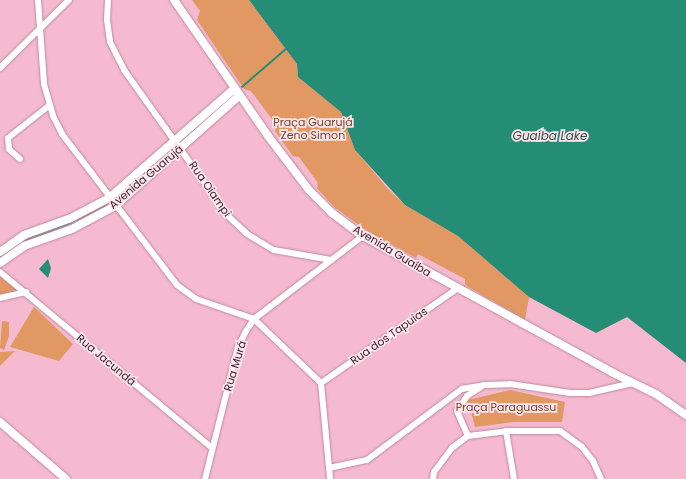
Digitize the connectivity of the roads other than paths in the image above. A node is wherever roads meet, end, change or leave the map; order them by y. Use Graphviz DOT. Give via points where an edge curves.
graph roads {
  1 [pos="38,0"];
  2 [pos="69,0"];
  3 [pos="108,0"];
  4 [pos="174,0"];
  5 [pos="41,27"];
  6 [pos="0,68"];
  7 [pos="236,92"];
  8 [pos="50,105"];
  9 [pos="175,140"];
  10 [pos="180,147"];
  11 [pos="20,159"];
  12 [pos="109,198"];
  13 [pos="115,206"];
  14 [pos="363,236"];
  15 [pos="0,252"];
  16 [pos="331,260"];
  17 [pos="0,263"];
  18 [pos="0,272"];
  19 [pos="457,289"];
  20 [pos="26,292"];
  21 [pos="0,298"];
  22 [pos="254,319"];
  23 [pos="321,383"];
  24 [pos="633,383"];
  25 [pos="485,385"];
  26 [pos="686,415"];
  27 [pos="0,422"];
  28 [pos="506,431"];
  29 [pos="468,436"];
  30 [pos="212,448"];
  31 [pos="329,468"];
  32 [pos="66,479"];
  33 [pos="205,479"];
  34 [pos="330,479"];
  35 [pos="432,479"];
  36 [pos="514,479"];
  37 [pos="601,479"];
  1 -- 5 [label="street"];
  2 -- 5 [label="street"];
  3 -- 9 [label="street, Rua Oiampi" via="110,42 124,70"];
  4 -- 7 [label="street, Avenida Guaíba"];
  5 -- 6 [label="street"];
  5 -- 8 [label="street" via="44,84"];
  7 -- 9 [label="street, Avenida Guarujá"];
  7 -- 10 [label="street, Avenida Guarujá"];
  7 -- 14 [label="street, Avenida Guaíba" via="309,190 332,213"];
  8 -- 11 [label="street" via="8,138 9,149"];
  8 -- 12 [label="street" via="62,134"];
  9 -- 10 [label="street, Rua Oiampi"];
  9 -- 12 [label="street, Avenida Guarujá"];
  10 -- 13 [label="street, Avenida Guarujá"];
  10 -- 16 [label="street, Rua Oiampi" via="228,216 247,234 274,250"];
  12 -- 13 [label="street"];
  12 -- 15 [label="street, Avenida Guarujá" via="71,218 24,235"];
  13 -- 17 [label="street, Avenida Guarujá" via="72,228 24,246"];
  13 -- 22 [label="street" via="186,293 196,299"];
  14 -- 16 [label="street, Rua Murá"];
  14 -- 19 [label="street, Avenida Guaíba"];
  16 -- 22 [label="street, Rua Murá"];
  18 -- 20 [label="street, Rua Jacundá"];
  19 -- 23 [label="street, Rua dos Tapuias"];
  19 -- 24 [label="street, Avenida Guaíba"];
  20 -- 21 [label="street"];
  20 -- 30 [label="street, Rua Jacundá"];
  22 -- 23 [label="street"];
  22 -- 30 [label="street, Rua Murá" via="238,347"];
  23 -- 31 [label="street"];
  24 -- 25 [label="street" via="589,393 570,393 510,384"];
  24 -- 26 [label="street, Avenida Guaíba" via="656,394"];
  25 -- 29 [label="street" via="467,396 457,411"];
  25 -- 31 [label="street" via="462,389 367,460"];
  27 -- 32 [label="street"];
  28 -- 29 [label="street"];
  28 -- 36 [label="street"];
  28 -- 37 [label="street" via="560,431 582,447 593,460"];
  29 -- 35 [label="street" via="452,448 434,472"];
  30 -- 33 [label="street, Rua Murá"];
  31 -- 34 [label="street"];
}
